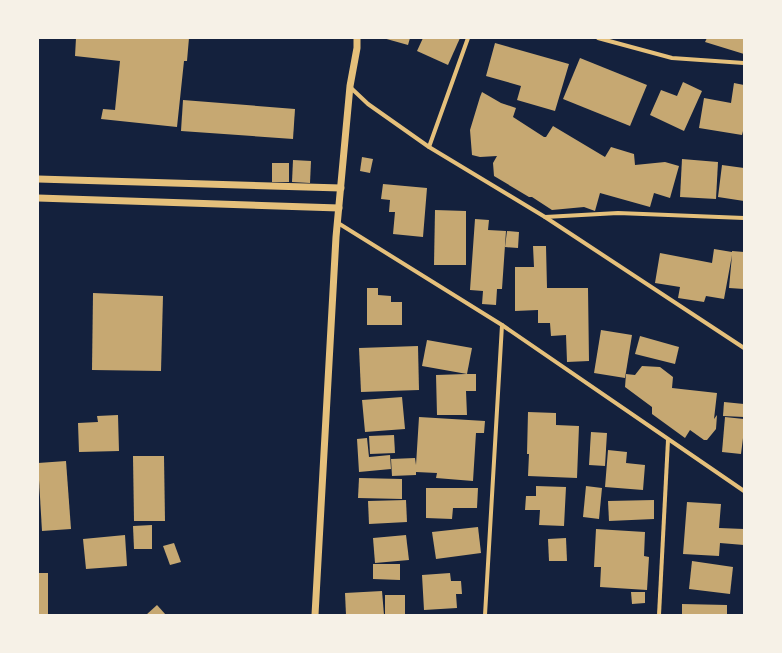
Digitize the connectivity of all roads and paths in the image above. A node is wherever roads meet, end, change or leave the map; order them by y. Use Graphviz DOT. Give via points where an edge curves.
graph roads {
  1 [pos="357,38"];
  2 [pos="468,38"];
  3 [pos="598,38"];
  4 [pos="744,63"];
  5 [pos="350,86"];
  6 [pos="430,147"];
  7 [pos="38,179"];
  8 [pos="341,188"];
  9 [pos="38,198"];
  10 [pos="339,208"];
  11 [pos="545,218"];
  12 [pos="744,218"];
  13 [pos="338,223"];
  14 [pos="502,325"];
  15 [pos="744,348"];
  16 [pos="668,440"];
  17 [pos="744,491"];
  18 [pos="315,615"];
  19 [pos="485,615"];
  20 [pos="658,615"];
  1 -- 5 [label="street"];
  2 -- 6 [label="street"];
  3 -- 4 [label="street" via="672,58"];
  5 -- 6 [label="street" via="368,104"];
  5 -- 8 [label="street"];
  6 -- 11 [label="street"];
  7 -- 8 [label="street"];
  8 -- 10 [label="street"];
  9 -- 10 [label="street"];
  10 -- 13 [label="street"];
  11 -- 12 [label="street" via="618,213"];
  11 -- 15 [label="street"];
  13 -- 14 [label="street"];
  13 -- 18 [label="street"];
  14 -- 16 [label="street"];
  14 -- 19 [label="street"];
  16 -- 17 [label="street"];
  16 -- 20 [label="street"];
}
